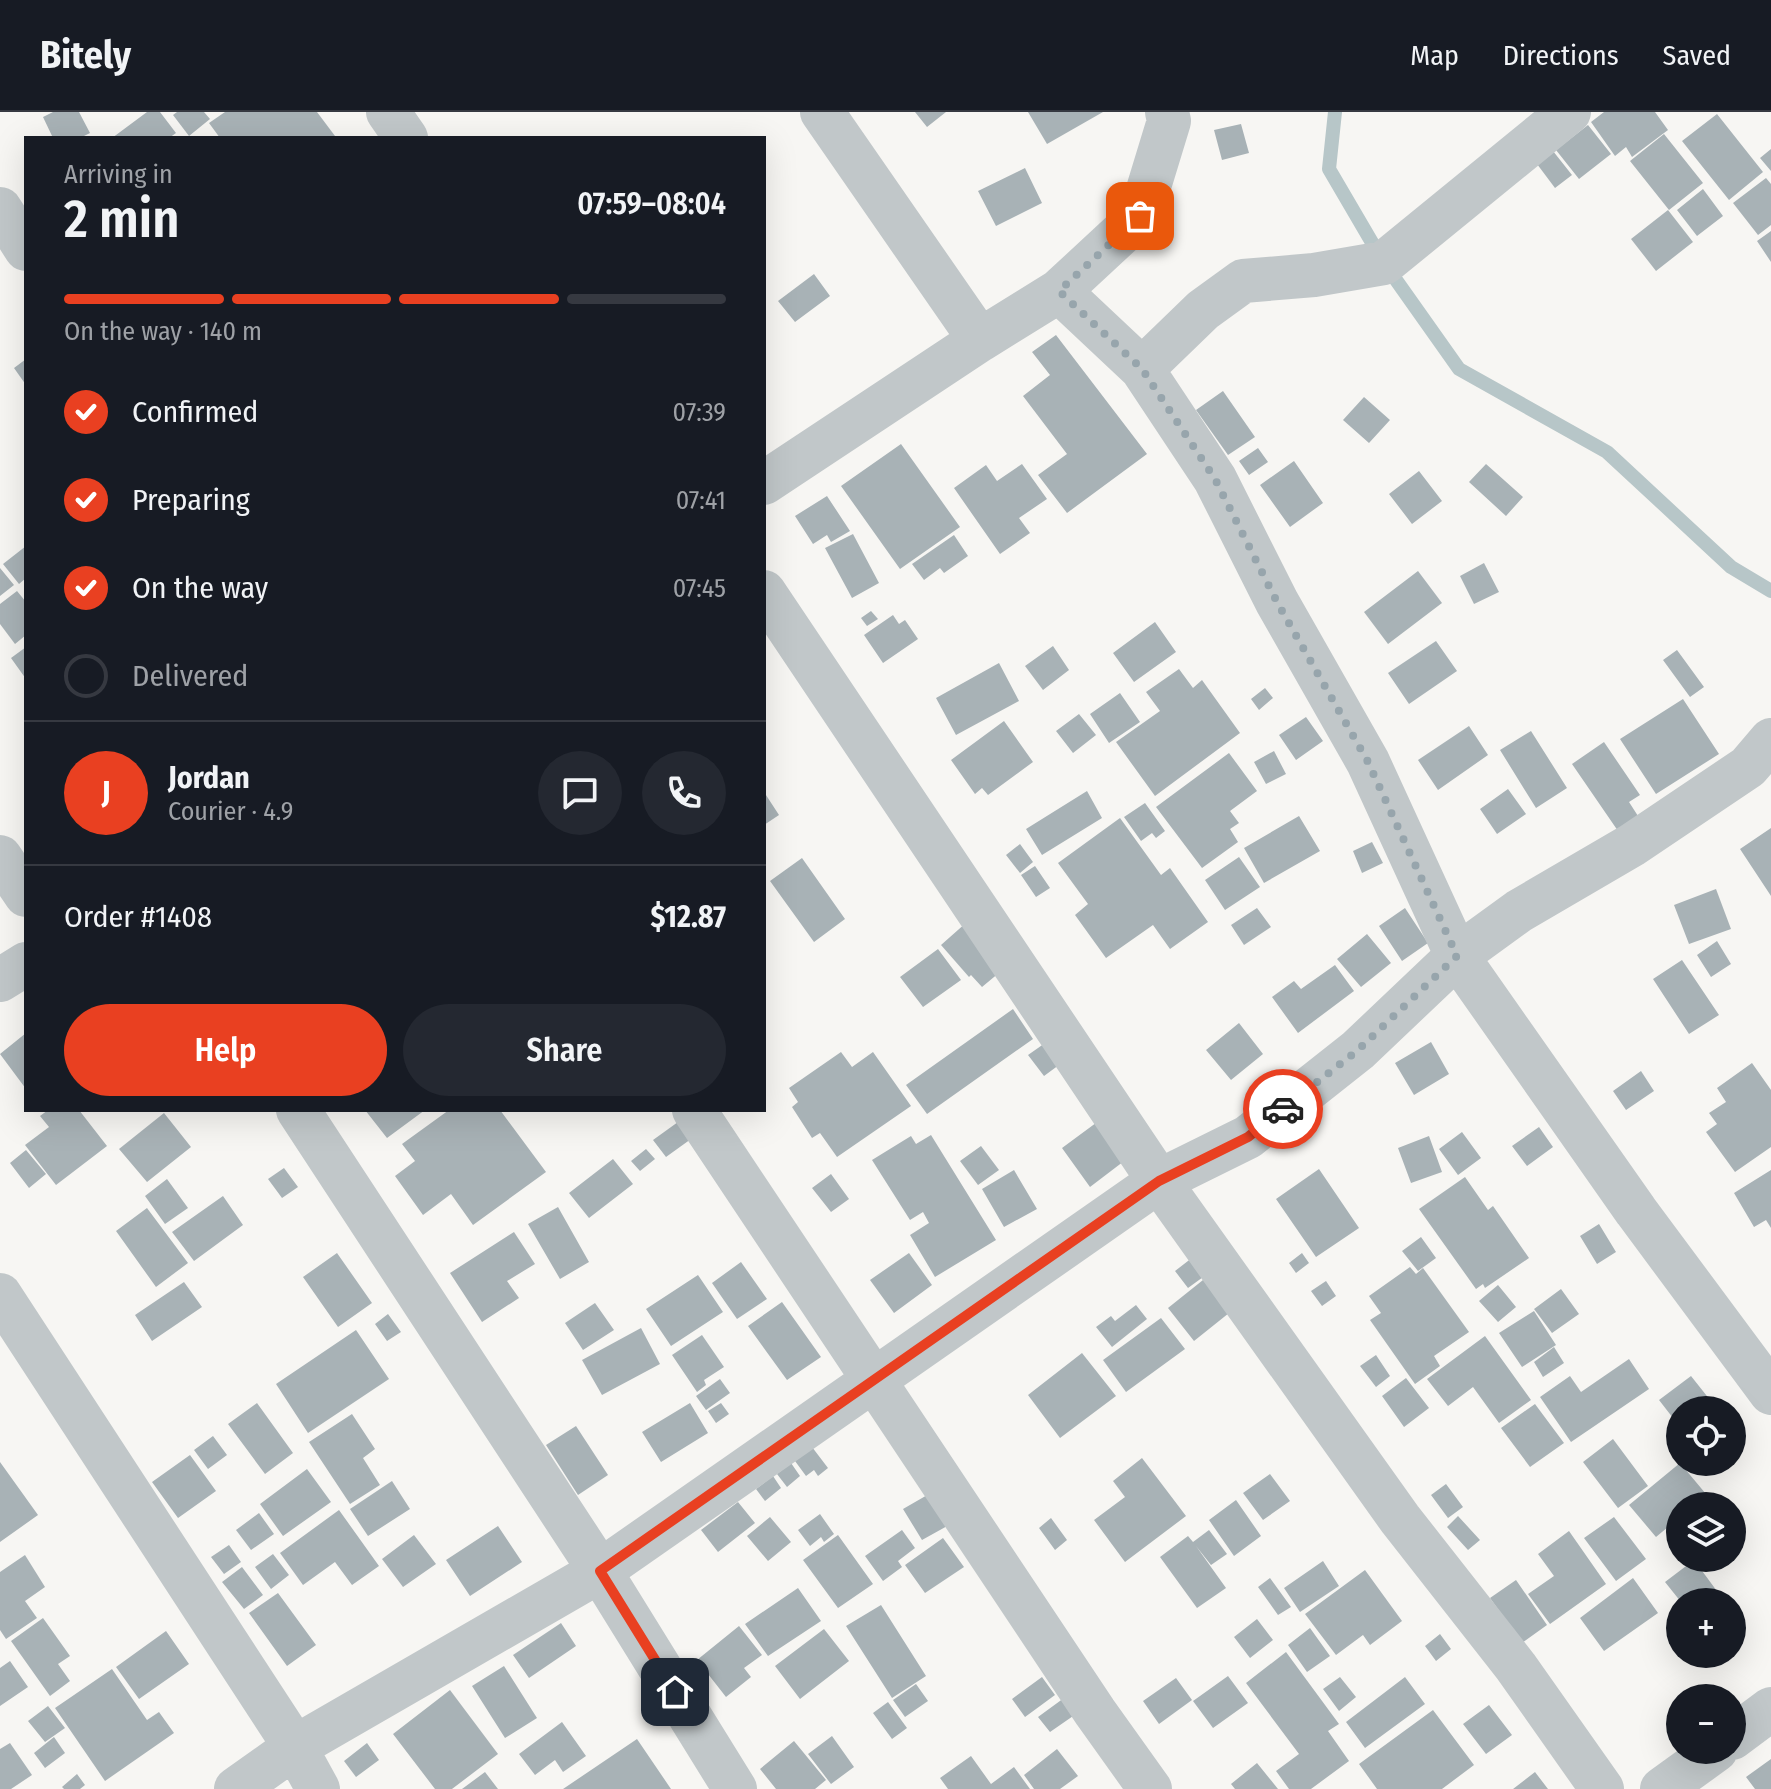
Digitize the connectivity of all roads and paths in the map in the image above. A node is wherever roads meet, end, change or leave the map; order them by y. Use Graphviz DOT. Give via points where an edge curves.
graph roads {
  1 [pos="388,112"];
  2 [pos="822,112"];
  3 [pos="1167,112"];
  4 [pos="1569,112"];
  5 [pos="405,136"];
  6 [pos="0,209"];
  7 [pos="24,246"];
  8 [pos="1059,291"];
  9 [pos="980,340"];
  10 [pos="1142,369"];
  11 [pos="766,482"];
  12 [pos="766,595"];
  13 [pos="1771,740"];
  14 [pos="0,857"];
  15 [pos="24,892"];
  16 [pos="1457,956"];
  17 [pos="24,965"];
  18 [pos="0,980"];
  19 [pos="299,1112"];
  20 [pos="695,1112"];
  21 [pos="1159,1181"];
  22 [pos="0,1295"];
  23 [pos="875,1379"];
  24 [pos="1771,1393"];
  25 [pos="600,1571"];
  26 [pos="1771,1709"];
  27 [pos="1746,1728"];
  28 [pos="295,1747"];
  29 [pos="1697,1764"];
  30 [pos="236,1789"];
  31 [pos="318,1789"];
  32 [pos="735,1789"];
  33 [pos="1150,1789"];
  34 [pos="1602,1789"];
  35 [pos="1662,1789"];
  1 -- 5 [label="street"];
  2 -- 9 [label="street"];
  3 -- 8 [label="street" via="1169,121 1140,216"];
  4 -- 10 [label="street" via="1384,263 1243,281 1203,310"];
  6 -- 7 [label="street"];
  8 -- 9 [label="street"];
  8 -- 10 [label="street"];
  9 -- 11 [label="street"];
  10 -- 16 [label="street" via="1215,479 1368,762"];
  12 -- 21 [label="street"];
  13 -- 16 [label="street" via="1748,767"];
  14 -- 15 [label="street"];
  16 -- 21 [label="street" via="1358,1050 1248,1137"];
  16 -- 24 [label="street"];
  17 -- 18 [label="street"];
  19 -- 25 [label="street"];
  20 -- 23 [label="street"];
  21 -- 23 [label="street"];
  21 -- 34 [label="street" via="1400,1519 1516,1667"];
  22 -- 28 [label="street"];
  23 -- 25 [label="street"];
  23 -- 33 [label="street"];
  25 -- 28 [label="street"];
  25 -- 32 [label="street"];
  26 -- 27 [label="street"];
  28 -- 30 [label="street"];
  28 -- 31 [label="street"];
  29 -- 35 [label="street"];
}
